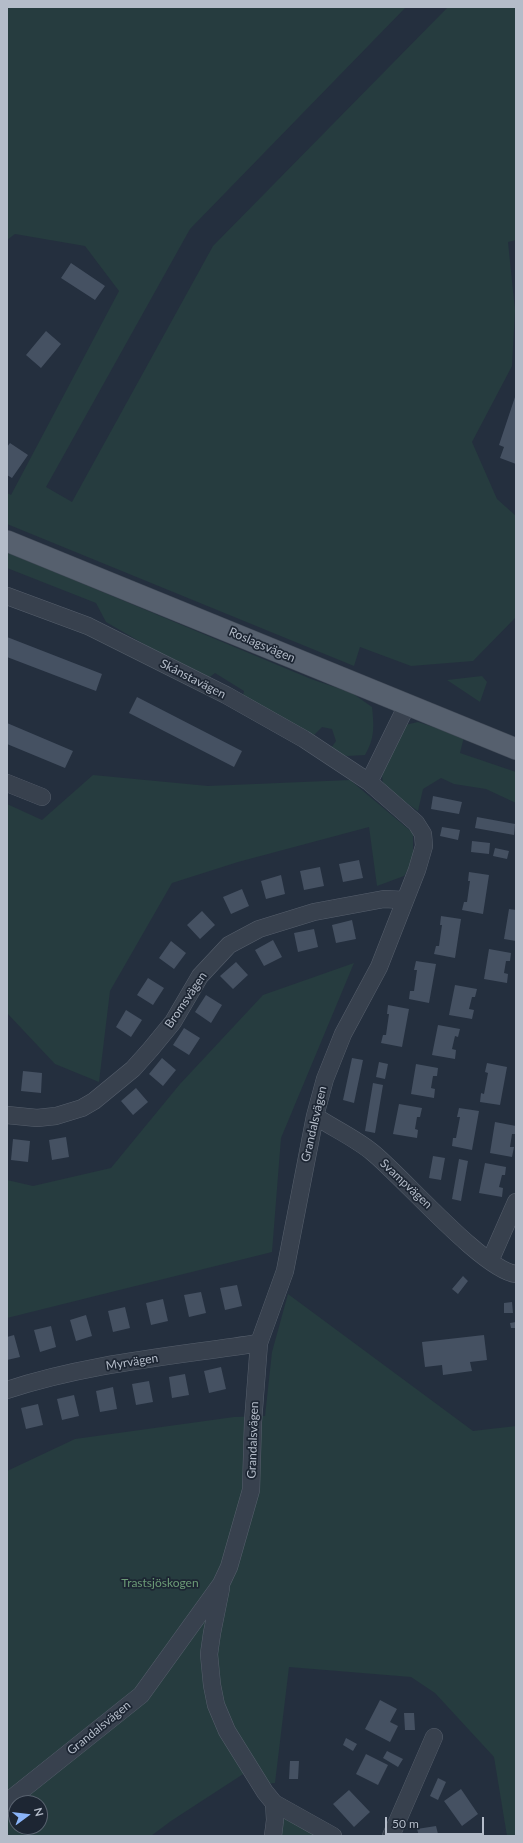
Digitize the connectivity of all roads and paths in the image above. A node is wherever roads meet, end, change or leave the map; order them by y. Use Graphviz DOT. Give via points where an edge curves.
graph roads {
  1 [pos="7,541"];
  2 [pos="7,596"];
  3 [pos="407,705"];
  4 [pos="516,749"];
  5 [pos="369,782"];
  6 [pos="7,783"];
  7 [pos="42,797"];
  8 [pos="404,900"];
  9 [pos="7,1115"];
  10 [pos="315,1116"];
  11 [pos="516,1202"];
  12 [pos="490,1262"];
  13 [pos="516,1274"];
  14 [pos="259,1343"];
  15 [pos="7,1390"];
  16 [pos="221,1584"];
  17 [pos="434,1738"];
  18 [pos="7,1802"];
  19 [pos="274,1803"];
  20 [pos="274,1836"];
  21 [pos="332,1836"];
  22 [pos="391,1836"];
  1 -- 3 [label="main road, Roslagsvägen"];
  2 -- 5 [label="street, Skånstavägen" via="88,626 226,695 304,739"];
  3 -- 4 [label="main road, Roslagsvägen"];
  3 -- 5 [label="street"];
  5 -- 8 [label="street, Grandalsvägen" via="416,823 423,834 424,846"];
  6 -- 7 [label="street"];
  8 -- 9 [label="street, Bromsvägen" via="384,899 314,912 260,929 229,944 200,976 173,1022 150,1050 133,1069 94,1102 56,1116 37,1118"];
  8 -- 10 [label="street, Grandalsvägen" via="379,967 343,1034 325,1079"];
  10 -- 12 [label="street, Svampvägen" via="372,1152"];
  10 -- 14 [label="street, Grandalsvägen" via="285,1271"];
  11 -- 12 [label="street"];
  12 -- 13 [label="street, Svampvägen"];
  14 -- 15 [label="street, Myrvägen" via="91,1368"];
  14 -- 16 [label="street, Grandalsvägen" via="251,1490 229,1567"];
  16 -- 18 [label="street, Grandalsvägen" via="141,1695"];
  16 -- 19 [label="street, Grandalsvägen" via="209,1654 216,1705 227,1731"];
  17 -- 22 [label="street"];
  19 -- 20 [label="street"];
  19 -- 21 [label="street, Grandalsvägen"];
}
